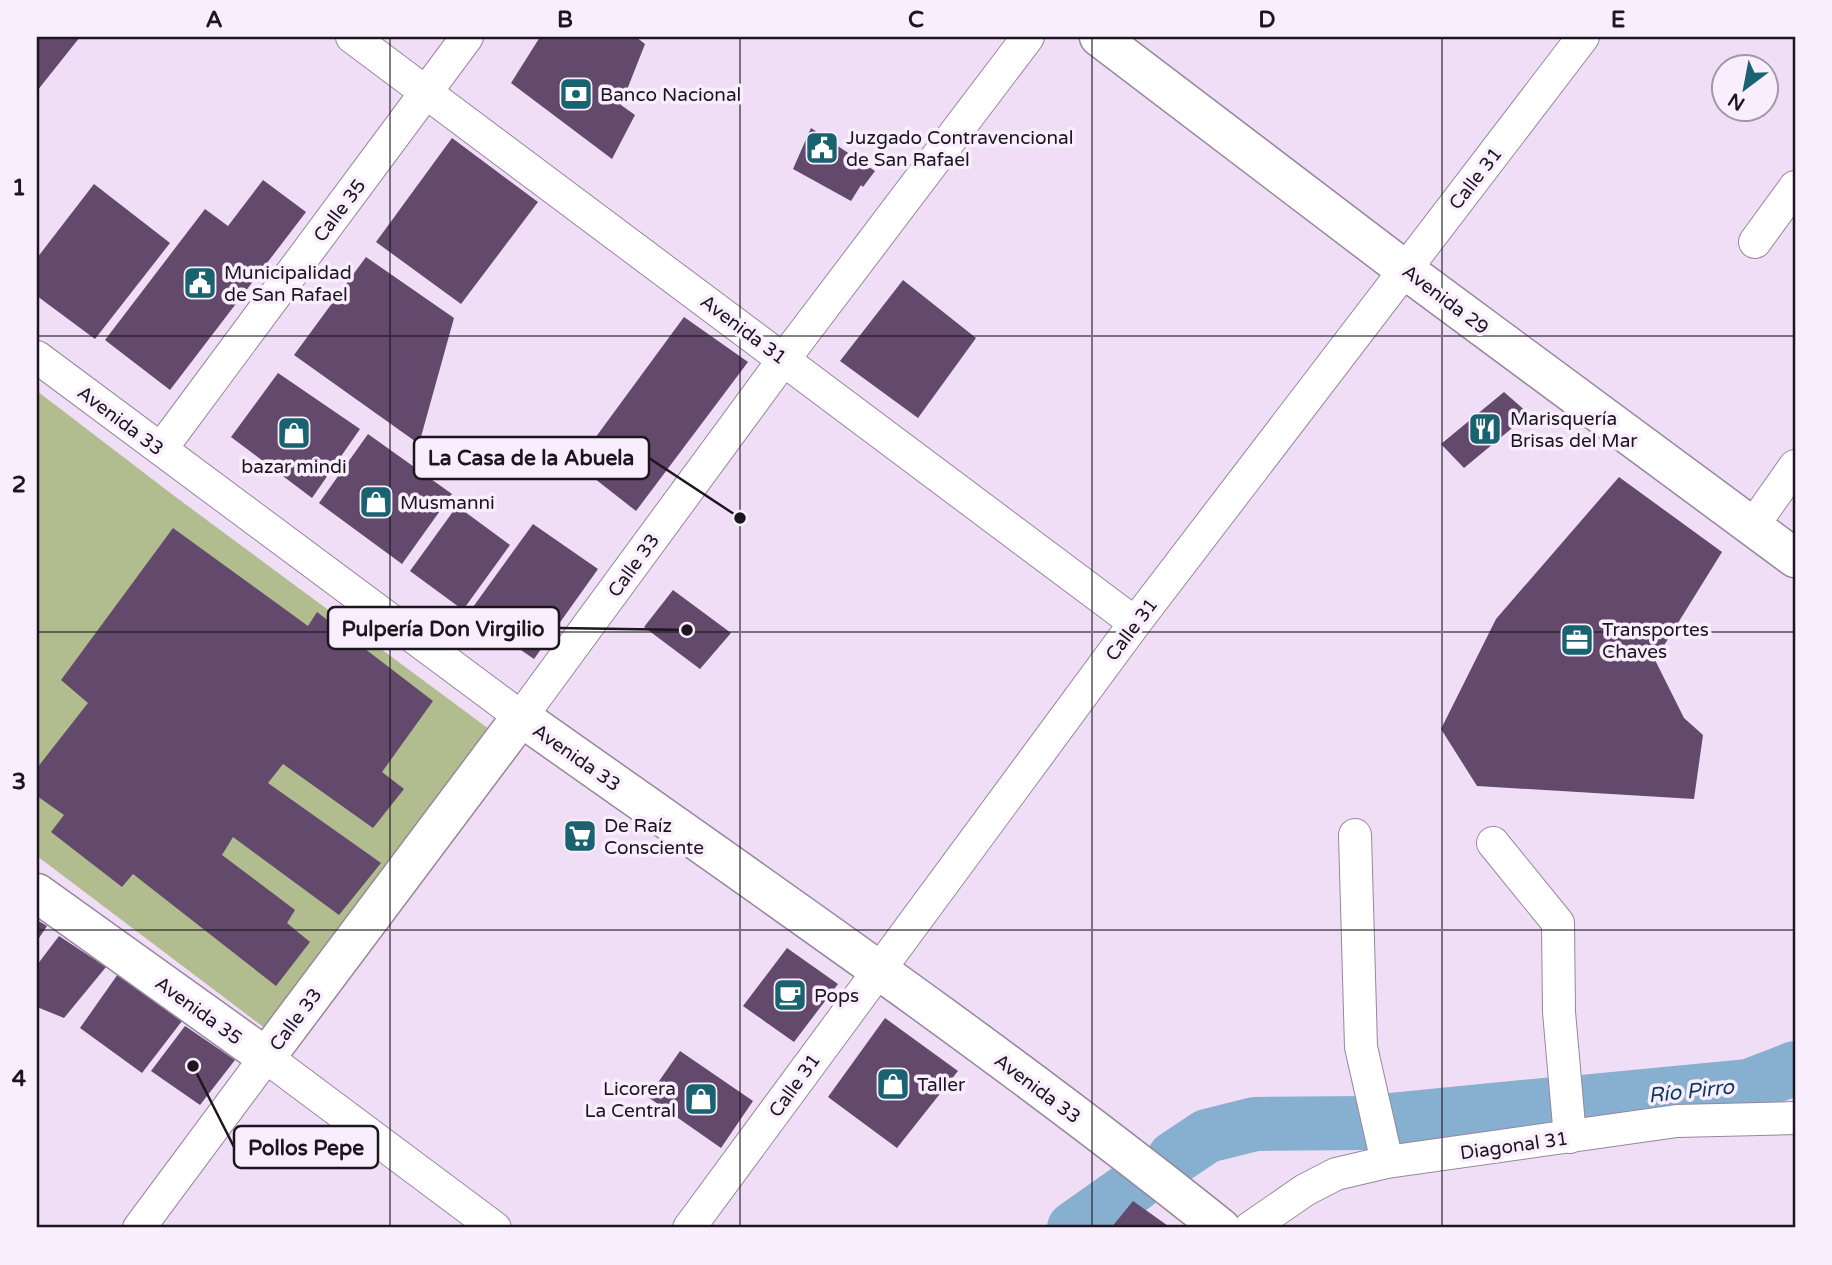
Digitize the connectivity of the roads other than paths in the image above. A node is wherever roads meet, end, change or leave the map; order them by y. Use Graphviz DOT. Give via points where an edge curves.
graph roads {
  1 [pos="352,37"];
  2 [pos="467,37"];
  3 [pos="1028,37"];
  4 [pos="1099,37"];
  5 [pos="1583,37"];
  6 [pos="427,92"];
  7 [pos="1795,187"];
  8 [pos="1755,242"];
  9 [pos="1404,269"];
  10 [pos="37,357"];
  11 [pos="784,359"];
  12 [pos="161,449"];
  13 [pos="1795,466"];
  14 [pos="1752,527"];
  15 [pos="1795,558"];
  16 [pos="1135,623"];
  17 [pos="521,717"];
  18 [pos="1355,835"];
  19 [pos="1493,843"];
  20 [pos="37,893"];
  21 [pos="878,969"];
  22 [pos="266,1057"];
  23 [pos="1795,1118"];
  24 [pos="1570,1137"];
  25 [pos="1387,1162"];
  26 [pos="139,1228"];
  27 [pos="495,1228"];
  28 [pos="689,1228"];
  29 [pos="1221,1228"];
  30 [pos="1250,1228"];
  1 -- 6 [label="street, Avenida 31"];
  2 -- 6 [label="street, Calle 35"];
  3 -- 11 [label="street, Calle 33"];
  4 -- 9 [label="main road, Avenida 29"];
  5 -- 9 [label="street, Calle 31"];
  6 -- 11 [label="street, Avenida 31"];
  6 -- 12 [label="street, Calle 35"];
  7 -- 8 [label="street"];
  9 -- 14 [label="main road, Avenida 29"];
  9 -- 16 [label="street, Calle 31"];
  10 -- 12 [label="street, Avenida 33"];
  11 -- 16 [label="street, Avenida 31"];
  11 -- 17 [label="street, Calle 33"];
  12 -- 17 [label="street, Avenida 33"];
  13 -- 14 [label="street"];
  14 -- 15 [label="main road, Avenida 29"];
  16 -- 21 [label="street, Calle 31"];
  17 -- 21 [label="main road, Avenida 33"];
  17 -- 22 [label="main road, Calle 33"];
  18 -- 25 [label="street" via="1361,1047"];
  19 -- 24 [label="street" via="1558,923 1559,1012"];
  20 -- 22 [label="main road, Avenida 35"];
  21 -- 28 [label="street, Calle 31"];
  21 -- 29 [label="main road, Avenida 33"];
  22 -- 26 [label="street, Calle 33"];
  22 -- 27 [label="street, Avenida 35"];
  23 -- 24 [label="street, Diagonal 31" via="1678,1121"];
  24 -- 25 [label="street, Diagonal 31"];
  25 -- 30 [label="street, Diagonal 31" via="1336,1174"];
}
